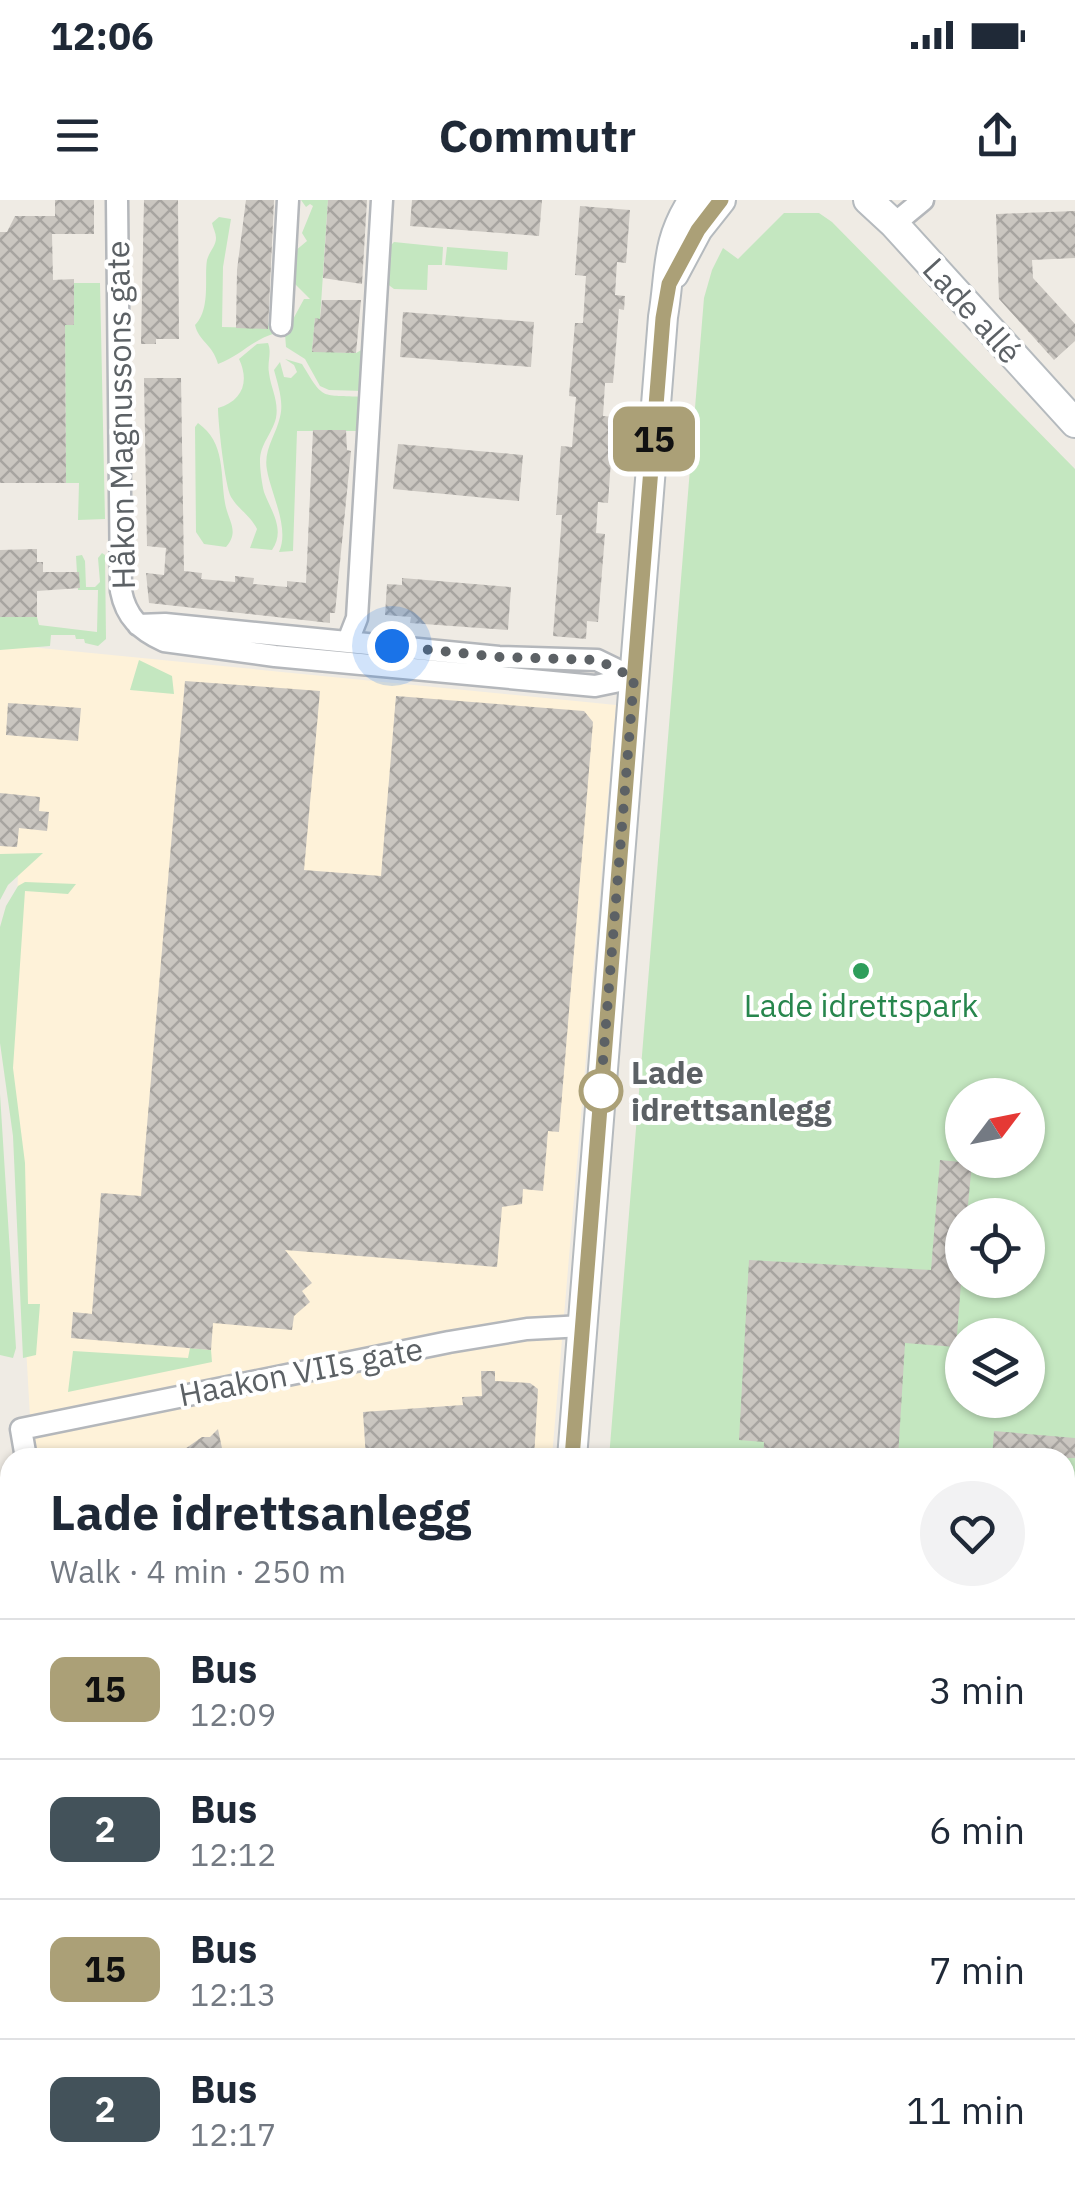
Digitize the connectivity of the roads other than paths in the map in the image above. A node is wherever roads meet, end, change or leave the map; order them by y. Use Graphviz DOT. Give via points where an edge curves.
graph roads {
  1 [pos="117,200"];
  2 [pos="288,200"];
  3 [pos="382,200"];
  4 [pos="721,200"];
  5 [pos="868,200"];
  6 [pos="922,200"];
  7 [pos="684,203"];
  8 [pos="894,224"];
  9 [pos="669,284"];
  10 [pos="281,325"];
  11 [pos="1075,423"];
  12 [pos="138,625"];
  13 [pos="348,641"];
  14 [pos="634,678"];
  15 [pos="583,1326"];
  16 [pos="24,1448"];
  17 [pos="573,1448"];
  1 -- 12 [label="street, Håkon Magnussons gate" via="121,591"];
  2 -- 10 [label="street"];
  3 -- 13 [label="street" via="356,618"];
  4 -- 9 [label="main road"];
  5 -- 8 [label="main road, Lade allé"];
  6 -- 8 [label="street"];
  7 -- 9 [label="main road" via="671,242"];
  8 -- 11 [label="main road, Lade allé"];
  9 -- 14 [label="main road"];
  12 -- 13 [label="street, Håkon Magnussons gate"];
  12 -- 14 [label="street, Håkon Magnussons gate" via="164,641 275,656 595,686"];
  13 -- 14 [label="street, Håkon Magnussons gate" via="598,660"];
  14 -- 15 [label="main road"];
  15 -- 16 [label="street, Haakon VIIs gate" via="449,1342 21,1429"];
  15 -- 17 [label="main road"];
}
